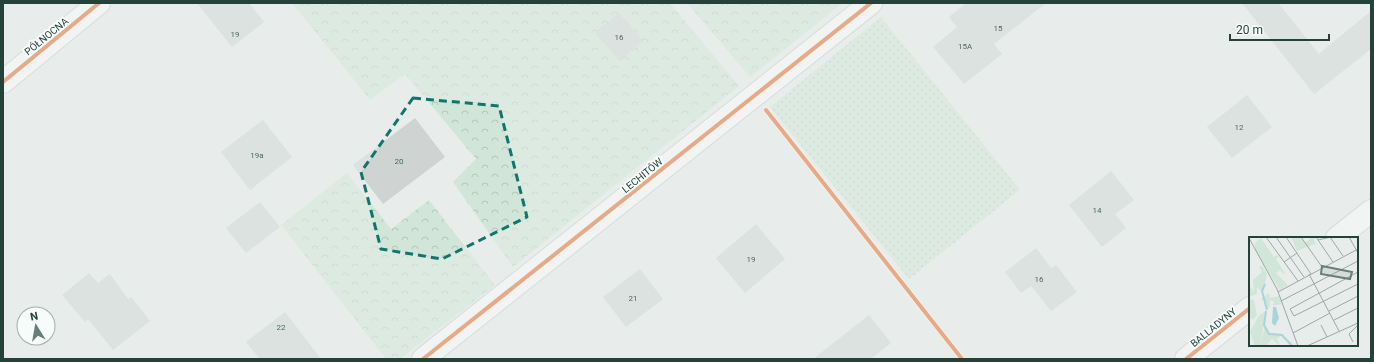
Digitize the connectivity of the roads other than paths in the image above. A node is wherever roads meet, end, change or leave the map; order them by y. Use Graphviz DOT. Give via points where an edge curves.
graph roads {
  1 [pos="99,3"];
  2 [pos="871,3"];
  3 [pos="6,73"];
  4 [pos="1371,211"];
  5 [pos="1338,237"];
  6 [pos="1249,309"];
  7 [pos="423,359"];
  8 [pos="1186,359"];
  1 -- 3 [label="street, PÓŁNOCNA"];
  2 -- 7 [label="street, LECHITÓW"];
  4 -- 5 [label="street"];
  6 -- 8 [label="street, BALLADYNY"];
}
